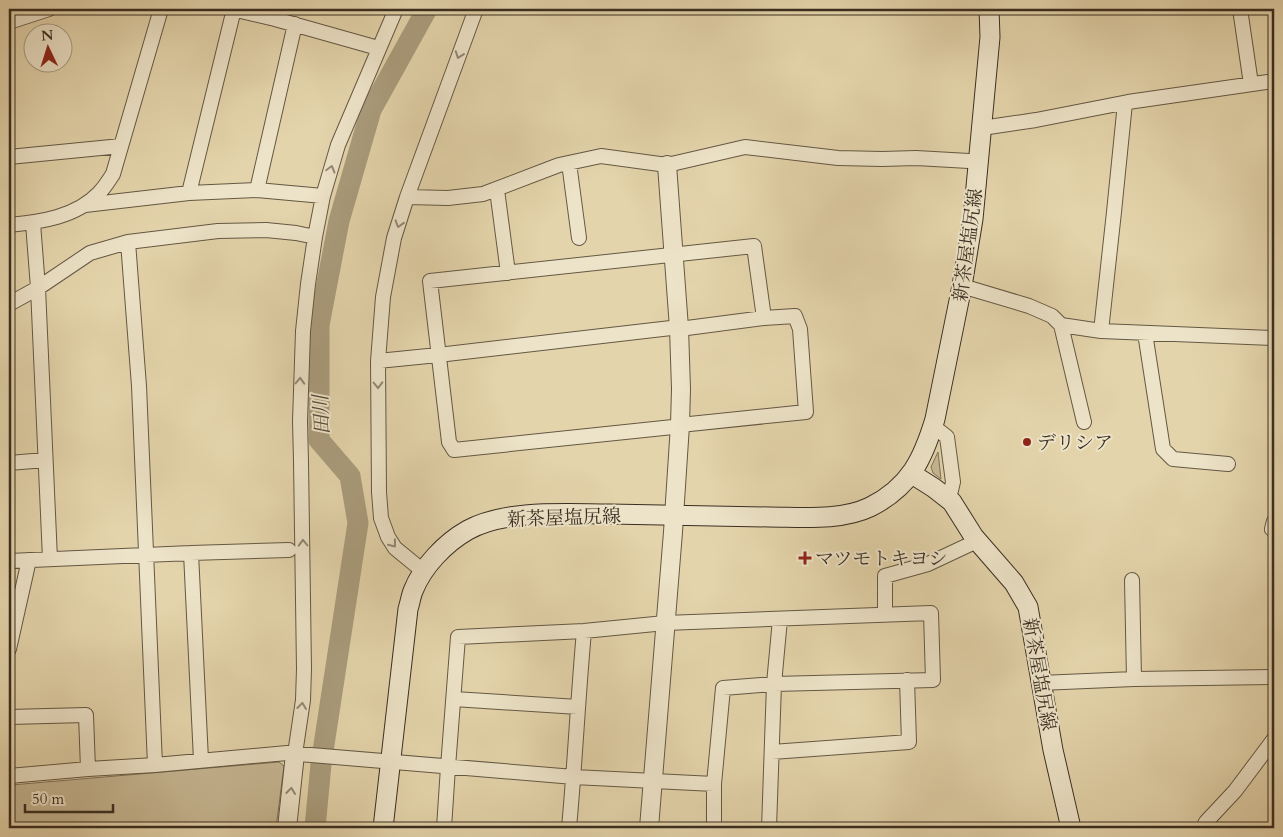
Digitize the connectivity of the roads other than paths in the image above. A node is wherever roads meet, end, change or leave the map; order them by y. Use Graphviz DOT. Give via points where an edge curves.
graph roads {
  1 [pos="49,9"];
  2 [pos="161,9"];
  3 [pos="233,9"];
  4 [pos="396,9"];
  5 [pos="476,9"];
  6 [pos="989,9"];
  7 [pos="1240,9"];
  8 [pos="282,15"];
  9 [pos="9,22"];
  10 [pos="295,24"];
  11 [pos="378,48"];
  12 [pos="1274,80"];
  13 [pos="1251,84"];
  14 [pos="1124,103"];
  15 [pos="982,128"];
  16 [pos="121,146"];
  17 [pos="9,157"];
  18 [pos="978,162"];
  19 [pos="569,163"];
  20 [pos="667,165"];
  21 [pos="257,190"];
  22 [pos="496,190"];
  23 [pos="189,193"];
  24 [pos="323,196"];
  25 [pos="407,197"];
  26 [pos="86,205"];
  27 [pos="33,223"];
  28 [pos="9,225"];
  29 [pos="315,237"];
  30 [pos="579,238"];
  31 [pos="128,242"];
  32 [pos="674,255"];
  33 [pos="508,273"];
  34 [pos="962,286"];
  35 [pos="38,288"];
  36 [pos="9,304"];
  37 [pos="764,318"];
  38 [pos="1061,325"];
  39 [pos="679,328"];
  40 [pos="1101,331"];
  41 [pos="1145,333"];
  42 [pos="1274,338"];
  43 [pos="438,355"];
  44 [pos="378,361"];
  45 [pos="1084,422"];
  46 [pos="680,425"];
  47 [pos="933,426"];
  48 [pos="45,460"];
  49 [pos="9,463"];
  50 [pos="1228,464"];
  51 [pos="912,474"];
  52 [pos="949,500"];
  53 [pos="674,515"];
  54 [pos="1274,521"];
  55 [pos="1274,530"];
  56 [pos="977,541"];
  57 [pos="289,550"];
  58 [pos="192,553"];
  59 [pos="146,555"];
  60 [pos="50,559"];
  61 [pos="29,560"];
  62 [pos="9,561"];
  63 [pos="423,572"];
  64 [pos="1132,580"];
  65 [pos="885,614"];
  66 [pos="780,619"];
  67 [pos="665,623"];
  68 [pos="584,631"];
  69 [pos="9,649"];
  70 [pos="1274,677"];
  71 [pos="1134,679"];
  72 [pos="907,680"];
  73 [pos="1040,683"];
  74 [pos="774,684"];
  75 [pos="454,699"];
  76 [pos="578,707"];
  77 [pos="9,717"];
  78 [pos="1274,740"];
  79 [pos="772,752"];
  80 [pos="300,755"];
  81 [pos="201,760"];
  82 [pos="383,761"];
  83 [pos="155,765"];
  84 [pos="448,767"];
  85 [pos="88,769"];
  86 [pos="9,776"];
  87 [pos="574,778"];
  88 [pos="653,781"];
  89 [pos="714,784"];
  90 [pos="287,828"];
  91 [pos="384,828"];
  92 [pos="444,828"];
  93 [pos="569,828"];
  94 [pos="649,828"];
  95 [pos="714,828"];
  96 [pos="769,828"];
  97 [pos="1071,828"];
  98 [pos="1203,828"];
  1 -- 9 [label="street"];
  2 -- 16 [label="street"];
  3 -- 8 [label="street"];
  3 -- 23 [label="street"];
  4 -- 11 [label="street"];
  5 -- 25 [label="street, one-way"];
  6 -- 15 [label="main road, 新茶屋塩尻線" via="990,37"];
  7 -- 13 [label="street"];
  8 -- 10 [label="street"];
  10 -- 11 [label="street"];
  10 -- 21 [label="street"];
  24 -- 11 [label="street, one-way" via="338,145"];
  12 -- 13 [label="street"];
  13 -- 14 [label="street"];
  14 -- 15 [label="street"];
  14 -- 40 [label="street"];
  15 -- 18 [label="main road, 新茶屋塩尻線"];
  16 -- 17 [label="street"];
  16 -- 26 [label="street" via="113,174"];
  18 -- 20 [label="street" via="838,158 744,147"];
  18 -- 34 [label="main road, 新茶屋塩尻線"];
  19 -- 20 [label="street" via="601,156"];
  19 -- 22 [label="street"];
  19 -- 30 [label="street"];
  20 -- 32 [label="street"];
  21 -- 23 [label="street"];
  21 -- 24 [label="street"];
  22 -- 25 [label="street" via="448,198"];
  22 -- 33 [label="street"];
  23 -- 26 [label="street"];
  24 -- 29 [label="street"];
  25 -- 44 [label="street, one-way" via="394,238 383,297"];
  26 -- 27 [label="street"];
  27 -- 28 [label="street"];
  27 -- 35 [label="street"];
  29 -- 31 [label="street" via="266,230 218,231"];
  80 -- 29 [label="street, one-way" via="304,669 300,381"];
  31 -- 35 [label="street" via="90,253"];
  31 -- 59 [label="street"];
  32 -- 33 [label="street"];
  32 -- 37 [label="street" via="754,246"];
  32 -- 39 [label="street"];
  33 -- 43 [label="street" via="430,281"];
  34 -- 38 [label="street" via="1029,306 1052,316"];
  34 -- 47 [label="main road, 新茶屋塩尻線"];
  35 -- 36 [label="street"];
  35 -- 48 [label="street"];
  37 -- 39 [label="street"];
  37 -- 46 [label="street" via="795,316 800,329 806,412"];
  38 -- 40 [label="street"];
  38 -- 45 [label="street"];
  39 -- 43 [label="street"];
  39 -- 46 [label="street"];
  40 -- 41 [label="street"];
  41 -- 42 [label="street"];
  41 -- 50 [label="street" via="1163,449 1173,459"];
  43 -- 44 [label="street"];
  43 -- 46 [label="street" via="449,442 454,450"];
  44 -- 63 [label="street, one-way" via="381,518 395,548"];
  46 -- 53 [label="street"];
  47 -- 51 [label="main road, 新茶屋塩尻線"];
  47 -- 52 [label="street" via="947,437 953,482"];
  48 -- 49 [label="street"];
  48 -- 60 [label="street"];
  51 -- 52 [label="main road, 新茶屋塩尻線"];
  51 -- 53 [label="main road, 新茶屋塩尻線" via="882,500 852,513 835,516"];
  52 -- 56 [label="main road, 新茶屋塩尻線"];
  53 -- 63 [label="main road, 新茶屋塩尻線" via="552,514 502,518 458,537"];
  53 -- 67 [label="street"];
  54 -- 55 [label="street"];
  56 -- 65 [label="street" via="928,564 885,576"];
  56 -- 73 [label="main road, 新茶屋塩尻線" via="1014,583 1028,607"];
  57 -- 58 [label="street"];
  58 -- 59 [label="street"];
  58 -- 81 [label="street"];
  59 -- 60 [label="street"];
  59 -- 83 [label="street"];
  60 -- 61 [label="street"];
  61 -- 62 [label="street"];
  61 -- 69 [label="street"];
  63 -- 82 [label="main road, 新茶屋塩尻線" via="408,609"];
  64 -- 71 [label="street"];
  65 -- 66 [label="street"];
  65 -- 72 [label="street" via="931,613 933,680"];
  66 -- 67 [label="street"];
  66 -- 74 [label="street"];
  67 -- 68 [label="street"];
  67 -- 88 [label="street"];
  68 -- 75 [label="street" via="458,637"];
  68 -- 76 [label="street"];
  70 -- 71 [label="street"];
  71 -- 73 [label="street"];
  72 -- 74 [label="street"];
  72 -- 79 [label="street" via="909,742"];
  73 -- 97 [label="main road, 新茶屋塩尻線"];
  74 -- 79 [label="street"];
  74 -- 89 [label="street" via="723,688"];
  75 -- 76 [label="street"];
  75 -- 84 [label="street"];
  76 -- 87 [label="street"];
  77 -- 85 [label="street" via="86,715"];
  78 -- 98 [label="street"];
  79 -- 96 [label="street"];
  80 -- 81 [label="street" via="287,753"];
  80 -- 82 [label="street"];
  90 -- 80 [label="street, one-way"];
  81 -- 83 [label="street"];
  82 -- 84 [label="street"];
  82 -- 91 [label="main road, 新茶屋塩尻線"];
  83 -- 85 [label="street"];
  84 -- 87 [label="street"];
  84 -- 92 [label="street"];
  85 -- 86 [label="street"];
  87 -- 88 [label="street"];
  87 -- 93 [label="street"];
  88 -- 89 [label="street"];
  88 -- 94 [label="street"];
  89 -- 95 [label="street"];
}
